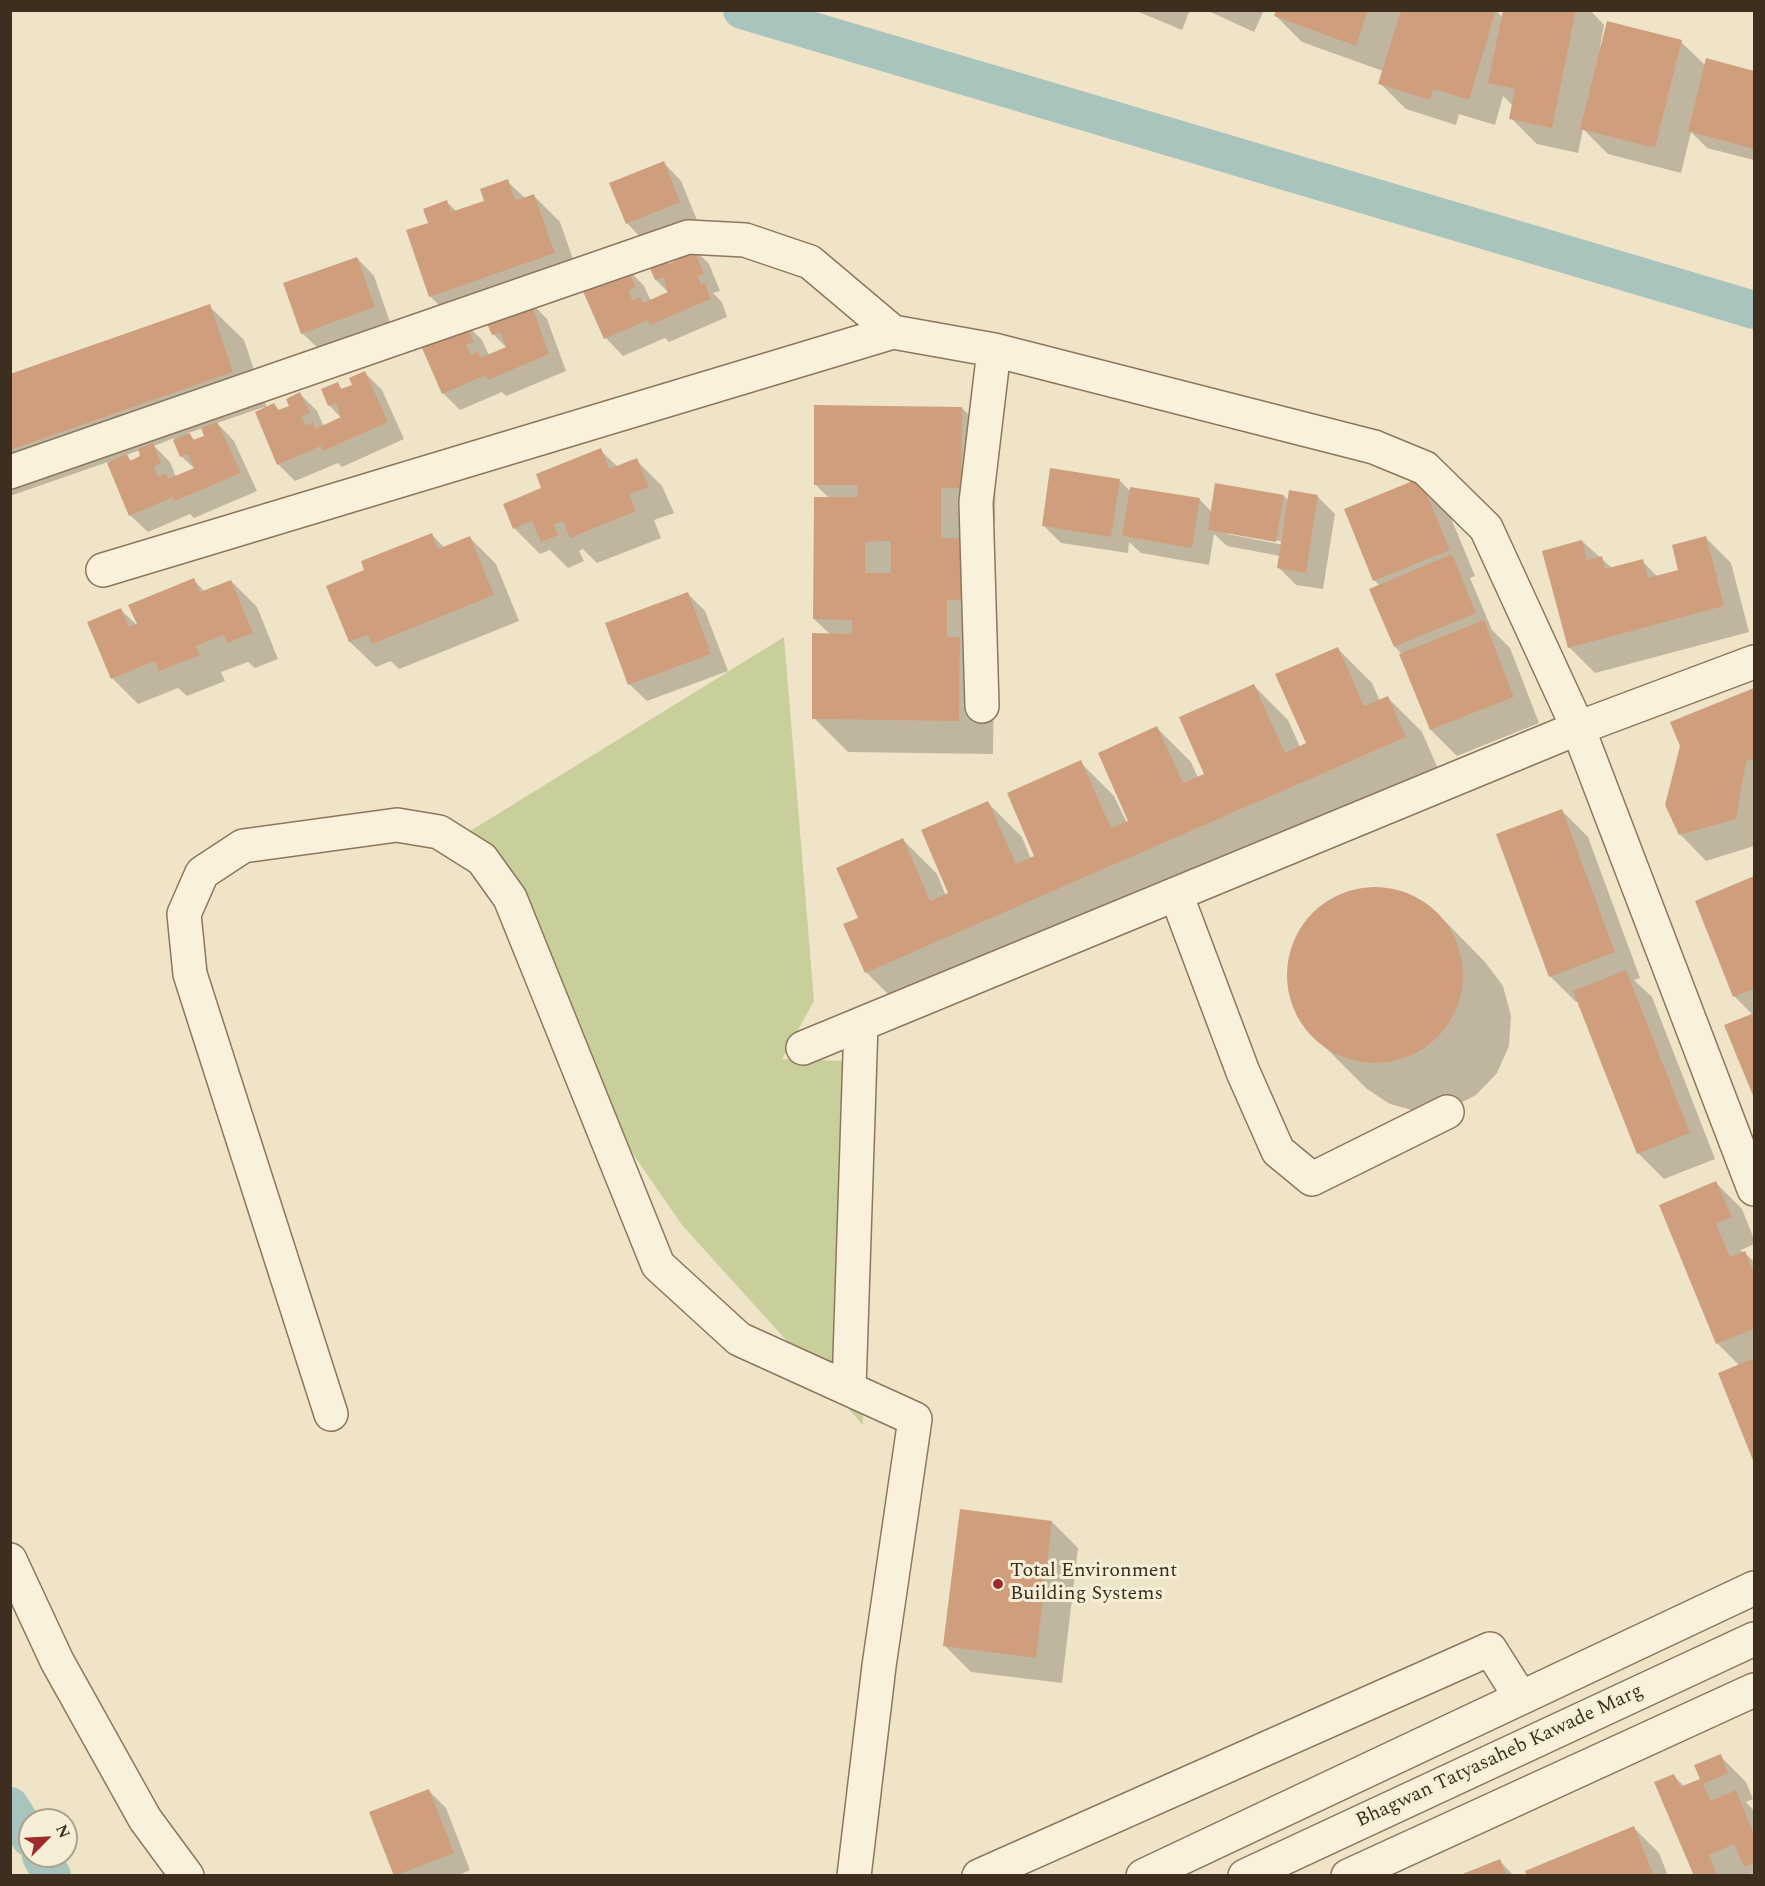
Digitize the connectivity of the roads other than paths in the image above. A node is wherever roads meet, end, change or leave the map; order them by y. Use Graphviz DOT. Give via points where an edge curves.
graph roads {
  1 [pos="893,332"];
  2 [pos="994,350"];
  3 [pos="10,472"];
  4 [pos="103,570"];
  5 [pos="1755,662"];
  6 [pos="982,706"];
  7 [pos="1578,728"];
  8 [pos="1176,894"];
  9 [pos="861,1024"];
  10 [pos="803,1048"];
  11 [pos="1447,1112"];
  12 [pos="1755,1189"];
  13 [pos="849,1388"];
  14 [pos="331,1414"];
  15 [pos="10,1560"];
  16 [pos="1755,1588"];
  17 [pos="1755,1639"];
  18 [pos="1755,1690"];
  19 [pos="1521,1698"];
  20 [pos="186,1875"];
  21 [pos="854,1875"];
  22 [pos="980,1875"];
  23 [pos="1143,1875"];
  24 [pos="1245,1875"];
  25 [pos="1348,1875"];
  1 -- 2 [label="street"];
  1 -- 3 [label="street" via="810,262 745,240 688,237"];
  1 -- 4 [label="street"];
  2 -- 6 [label="street" via="976,502"];
  2 -- 7 [label="street" via="1374,447 1425,468 1486,528"];
  5 -- 7 [label="street"];
  7 -- 8 [label="street"];
  7 -- 12 [label="street"];
  8 -- 9 [label="street"];
  8 -- 11 [label="street" via="1243,1072 1278,1151 1312,1179"];
  9 -- 10 [label="street"];
  9 -- 13 [label="street"];
  13 -- 14 [label="street" via="739,1339 658,1265 510,898 483,859 439,832 398,825 243,846 202,873 184,914 190,974"];
  13 -- 21 [label="street" via="915,1419"];
  15 -- 20 [label="street" via="57,1661 145,1819"];
  16 -- 19 [label="street"];
  17 -- 24 [label="street, Bhagwan Tatyasaheb Kawade Marg"];
  18 -- 25 [label="street"];
  19 -- 22 [label="street" via="1490,1650"];
  19 -- 23 [label="street"];
}
